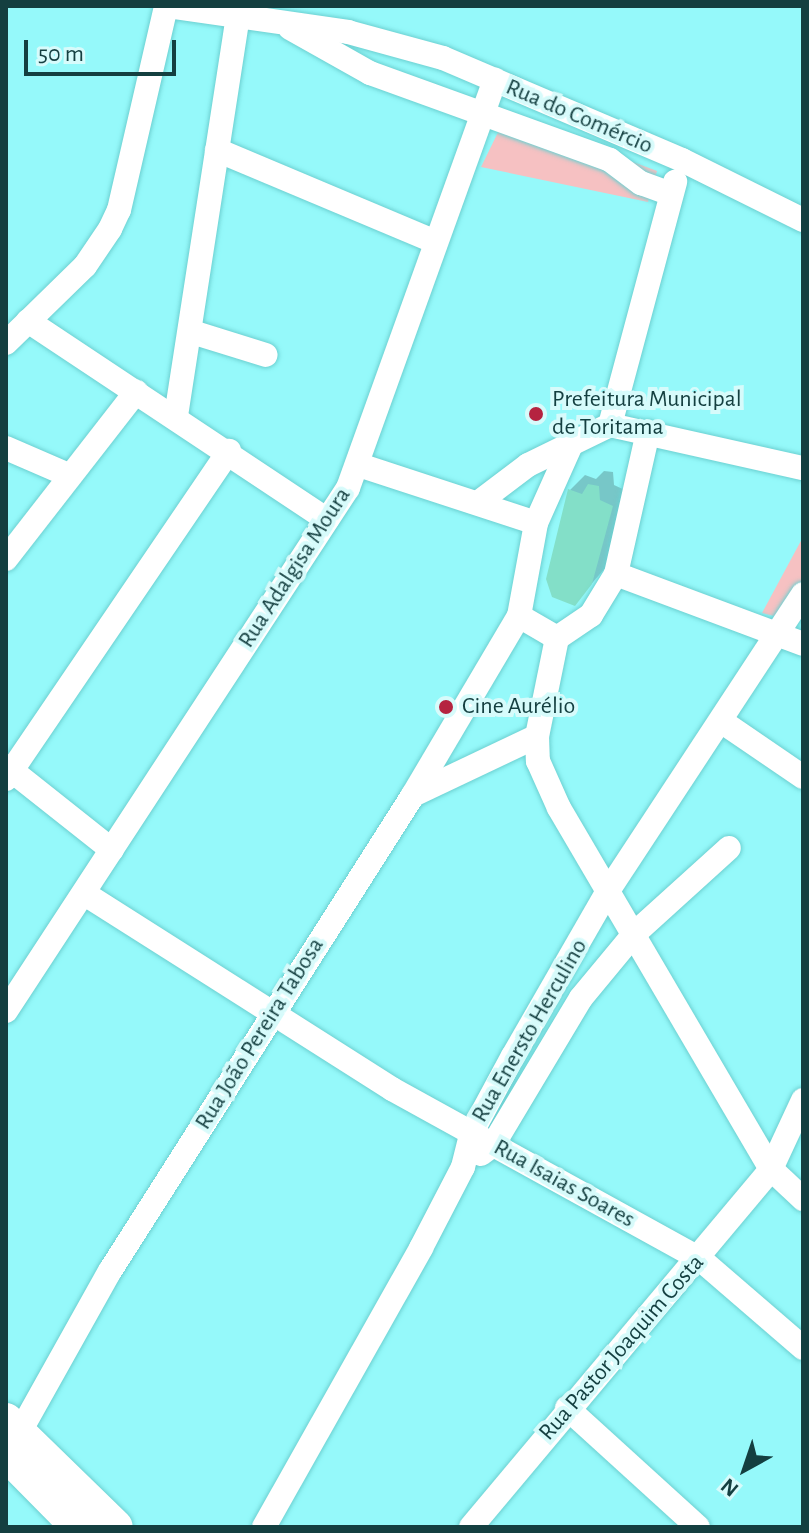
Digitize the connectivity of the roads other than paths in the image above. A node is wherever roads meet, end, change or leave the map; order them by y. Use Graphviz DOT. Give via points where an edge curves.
graph roads {
  1 [pos="167,6"];
  2 [pos="238,15"];
  3 [pos="278,21"];
  4 [pos="495,80"];
  5 [pos="485,116"];
  6 [pos="217,150"];
  7 [pos="682,160"];
  8 [pos="671,194"];
  9 [pos="803,220"];
  10 [pos="434,241"];
  11 [pos="28,321"];
  12 [pos="192,332"];
  13 [pos="6,343"];
  14 [pos="266,355"];
  15 [pos="136,392"];
  16 [pos="176,416"];
  17 [pos="610,425"];
  18 [pos="648,432"];
  19 [pos="574,438"];
  20 [pos="6,448"];
  21 [pos="229,451"];
  22 [pos="359,465"];
  23 [pos="803,468"];
  24 [pos="68,475"];
  25 [pos="479,502"];
  26 [pos="327,520"];
  27 [pos="536,523"];
  28 [pos="6,559"];
  29 [pos="616,574"];
  30 [pos="803,594"];
  31 [pos="519,616"];
  32 [pos="776,634"];
  33 [pos="557,638"];
  34 [pos="803,644"];
  35 [pos="721,721"];
  36 [pos="537,736"];
  37 [pos="8,772"];
  38 [pos="803,777"];
  39 [pos="413,795"];
  40 [pos="729,848"];
  41 [pos="112,850"];
  42 [pos="608,891"];
  43 [pos="85,894"];
  44 [pos="634,934"];
  45 [pos="6,1010"];
  46 [pos="271,1015"];
  47 [pos="803,1100"];
  48 [pos="472,1132"];
  49 [pos="493,1145"];
  50 [pos="463,1167"];
  51 [pos="771,1169"];
  52 [pos="803,1199"];
  53 [pos="700,1259"];
  54 [pos="803,1348"];
  55 [pos="567,1408"];
  56 [pos="10,1440"];
  57 [pos="474,1526"];
  58 [pos="78,1527"];
  59 [pos="116,1527"];
  60 [pos="264,1527"];
  61 [pos="698,1527"];
  1 -- 2 [label="street, Rua do Comércio"];
  1 -- 11 [label="street" via="119,210 85,266"];
  2 -- 3 [label="street, Rua do Comércio"];
  2 -- 6 [label="street"];
  3 -- 4 [label="street, Rua do Comércio" via="399,43"];
  3 -- 5 [label="street, Rua do Comércio" via="370,73"];
  4 -- 5 [label="street, Rua Adalgisa Moura"];
  4 -- 7 [label="street, Rua do Comércio"];
  5 -- 8 [label="street, Rua do Comércio" via="610,160 641,183"];
  5 -- 10 [label="street, Rua Adalgisa Moura"];
  6 -- 10 [label="street"];
  6 -- 12 [label="street"];
  7 -- 8 [label="street"];
  7 -- 9 [label="street, Rua do Comércio"];
  8 -- 17 [label="street"];
  10 -- 22 [label="street, Rua Adalgisa Moura"];
  11 -- 13 [label="street"];
  11 -- 15 [label="street"];
  12 -- 14 [label="street"];
  12 -- 16 [label="street"];
  15 -- 16 [label="street"];
  15 -- 24 [label="street"];
  16 -- 21 [label="street"];
  17 -- 18 [label="street"];
  17 -- 19 [label="street"];
  18 -- 23 [label="street"];
  18 -- 29 [label="street"];
  19 -- 25 [label="street"];
  19 -- 27 [label="street"];
  20 -- 24 [label="street"];
  21 -- 26 [label="street"];
  21 -- 37 [label="street"];
  22 -- 25 [label="street"];
  22 -- 26 [label="street, Rua Adalgisa Moura"];
  24 -- 28 [label="street"];
  25 -- 27 [label="street"];
  26 -- 41 [label="street, Rua Adalgisa Moura"];
  27 -- 31 [label="street"];
  29 -- 32 [label="street"];
  29 -- 33 [label="street" via="591,615"];
  30 -- 32 [label="street, Rua Enersto Herculino"];
  31 -- 33 [label="street"];
  31 -- 39 [label="street, Rua João Pereira Tabosa"];
  32 -- 34 [label="street"];
  32 -- 35 [label="street, Rua Enersto Herculino"];
  33 -- 36 [label="street"];
  35 -- 38 [label="street"];
  35 -- 42 [label="street, Rua Enersto Herculino"];
  36 -- 39 [label="street"];
  36 -- 42 [label="street" via="543,777"];
  37 -- 41 [label="street"];
  39 -- 46 [label="street, Rua João Pereira Tabosa"];
  40 -- 44 [label="street"];
  41 -- 43 [label="street, Rua Adalgisa Moura"];
  42 -- 44 [label="street"];
  42 -- 48 [label="street, Rua Enersto Herculino"];
  43 -- 45 [label="street, Rua Adalgisa Moura"];
  43 -- 46 [label="street, Rua Isaias Soares"];
  44 -- 49 [label="street" via="581,998"];
  44 -- 51 [label="street"];
  46 -- 48 [label="street, Rua Isaias Soares"];
  46 -- 56 [label="street, Rua João Pereira Tabosa"];
  47 -- 51 [label="street, Rua Pastor Joaquim Costa"];
  48 -- 49 [label="street, Rua Isaias Soares"];
  48 -- 50 [label="street, Rua Enersto Herculino"];
  49 -- 50 [label="street"];
  49 -- 53 [label="street, Rua Isaias Soares"];
  50 -- 60 [label="street, Rua Enersto Herculino"];
  51 -- 52 [label="street"];
  51 -- 53 [label="street, Rua Pastor Joaquim Costa"];
  53 -- 54 [label="street, Rua Isaias Soares"];
  53 -- 55 [label="street, Rua Pastor Joaquim Costa"];
  55 -- 57 [label="street, Rua Pastor Joaquim Costa"];
  55 -- 61 [label="street"];
  56 -- 58 [label="street"];
  56 -- 59 [label="street"];
}
